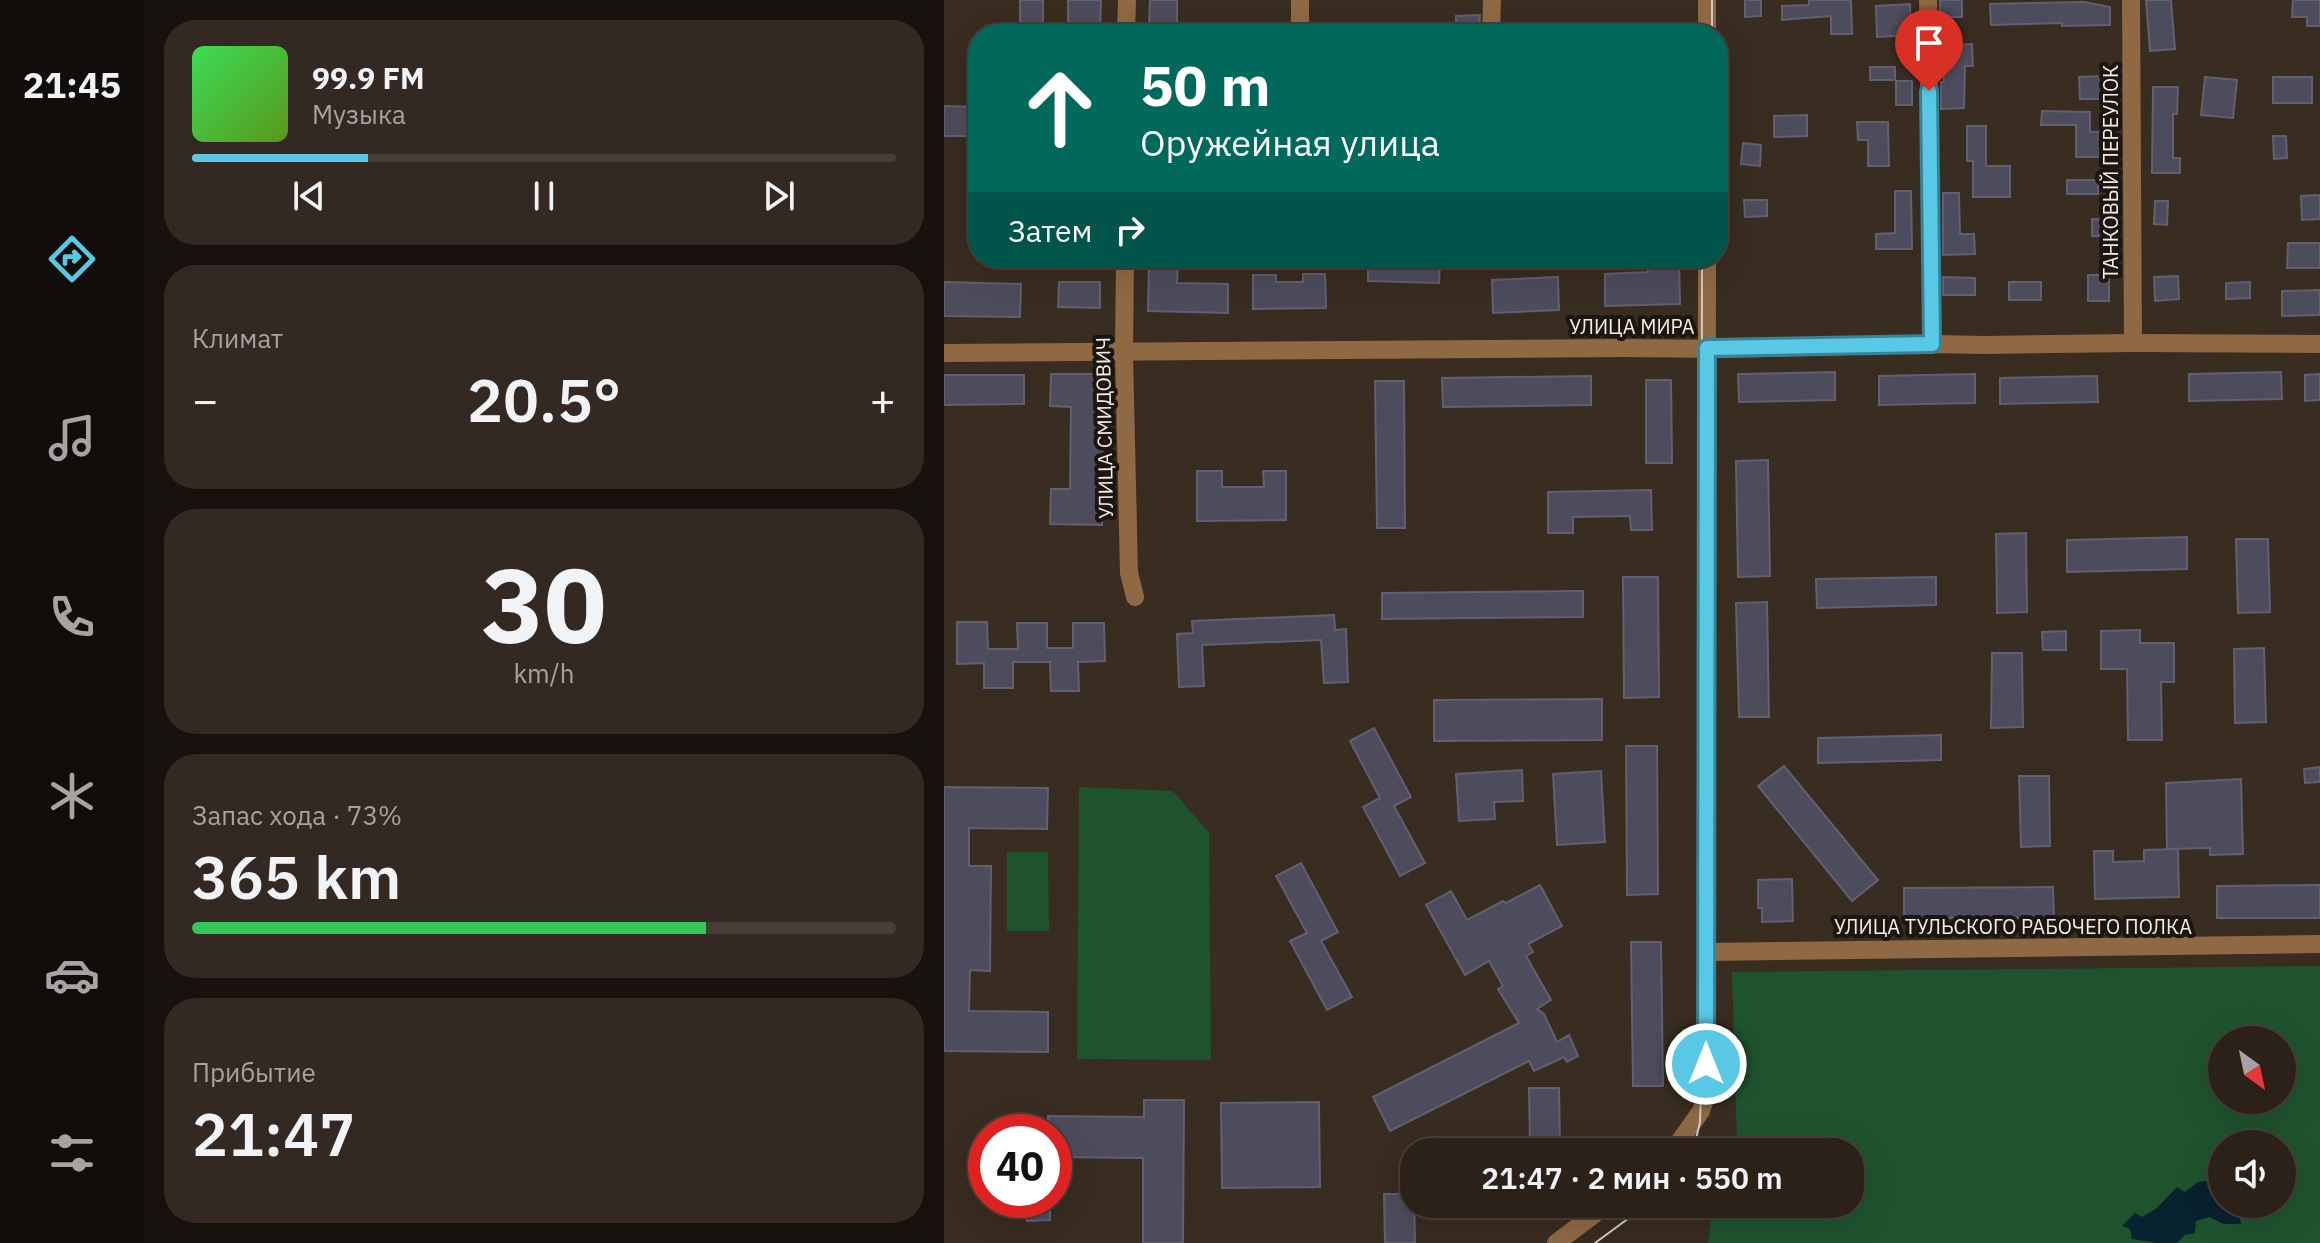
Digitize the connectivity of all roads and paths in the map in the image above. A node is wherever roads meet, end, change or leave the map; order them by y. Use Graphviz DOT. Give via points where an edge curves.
graph roads {
  1 [pos="1127,0"];
  2 [pos="1300,0"];
  3 [pos="1492,0"];
  4 [pos="1707,0"];
  5 [pos="1928,0"];
  6 [pos="2131,0"];
  7 [pos="1126,24"];
  8 [pos="1300,24"];
  9 [pos="1491,24"];
  10 [pos="1707,24"];
  11 [pos="1125,268"];
  12 [pos="1707,268"];
  13 [pos="2133,343"];
  14 [pos="1932,344"];
  15 [pos="2320,344"];
  16 [pos="1707,348"];
  17 [pos="944,353"];
  18 [pos="1124,353"];
  19 [pos="1135,597"];
  20 [pos="2320,944"];
  21 [pos="1706,952"];
  22 [pos="1682,1138"];
  23 [pos="1589,1218"];
  24 [pos="1556,1243"];
  1 -- 7 [label="street"];
  2 -- 8 [label="street"];
  3 -- 9 [label="street"];
  4 -- 10 [label="street"];
  5 -- 14 [label="street"];
  6 -- 13 [label="street, ТАНКОВЫЙ ПЕРЕУЛОК"];
  11 -- 18 [label="street, УЛИЦА СМИДОВИЧ"];
  12 -- 16 [label="street"];
  13 -- 14 [label="street, УЛИЦА МИРА"];
  13 -- 15 [label="street, УЛИЦА МИРА"];
  14 -- 16 [label="street, УЛИЦА МИРА"];
  16 -- 18 [label="street, УЛИЦА МИРА"];
  16 -- 21 [label="street"];
  17 -- 18 [label="street, УЛИЦА МИРА"];
  18 -- 19 [label="street, УЛИЦА СМИДОВИЧ" via="1129,573"];
  20 -- 21 [label="street, УЛИЦА ТУЛЬСКОГО РАБОЧЕГО ПОЛКА"];
  21 -- 22 [label="street" via="1706,1096"];
  23 -- 24 [label="street"];
}
